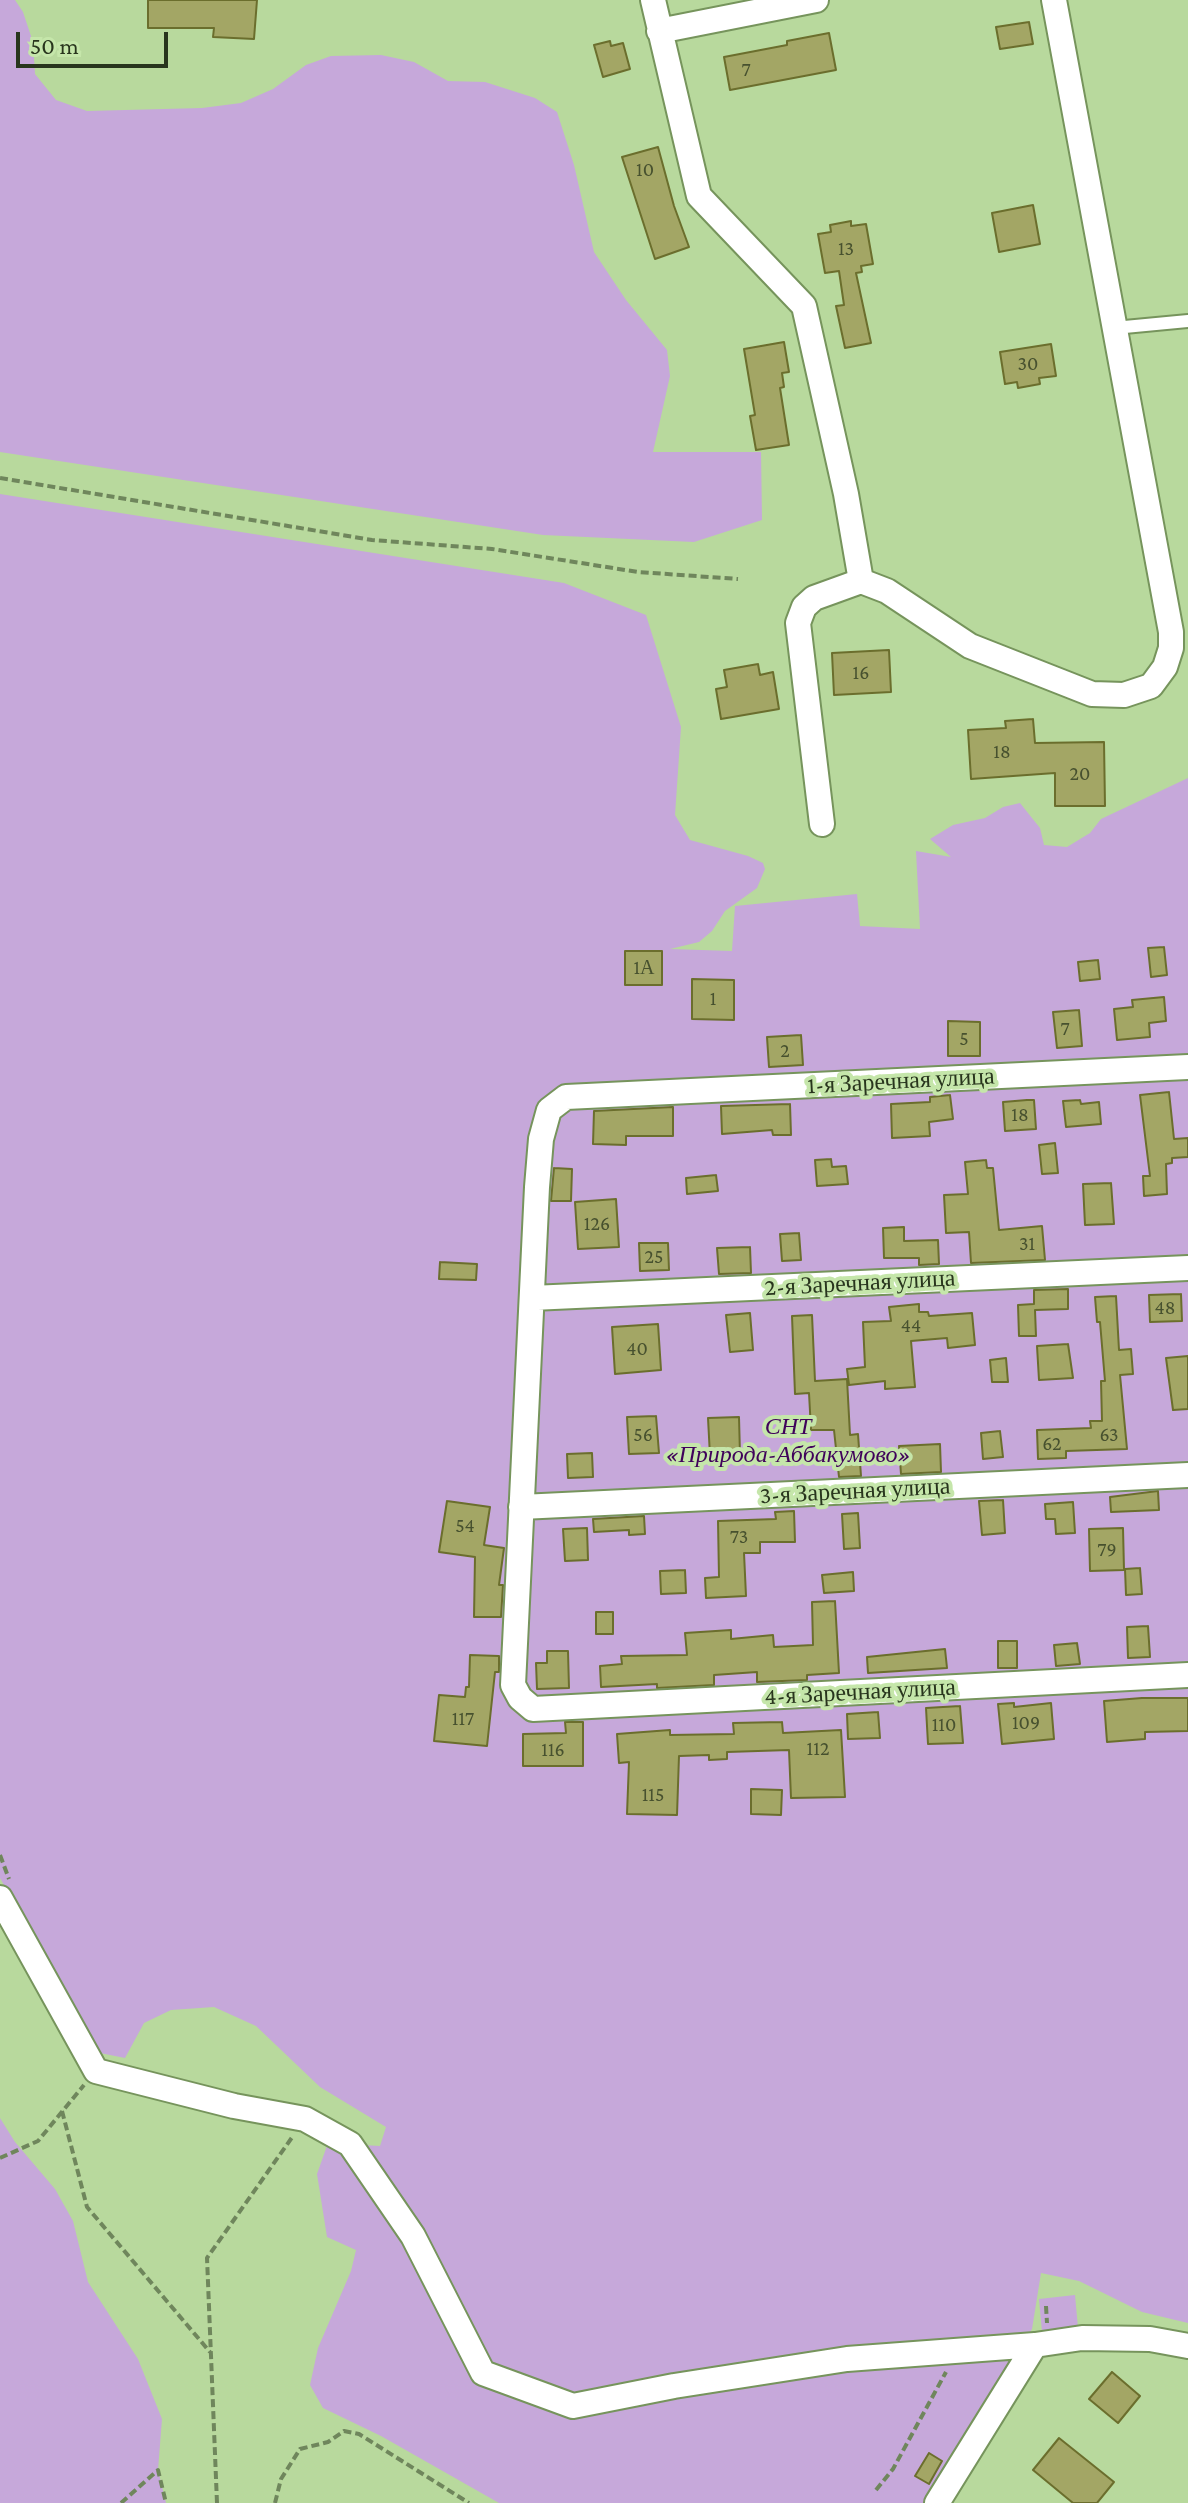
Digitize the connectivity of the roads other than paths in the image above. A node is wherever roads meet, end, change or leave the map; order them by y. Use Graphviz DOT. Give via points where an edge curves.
graph roads {
  1 [pos="653,0"];
  2 [pos="816,0"];
  3 [pos="1054,0"];
  4 [pos="659,31"];
  5 [pos="1188,321"];
  6 [pos="1114,328"];
  7 [pos="861,581"];
  8 [pos="822,824"];
  9 [pos="1188,1067"];
  10 [pos="1188,1268"];
  11 [pos="532,1298"];
  12 [pos="1188,1475"];
  13 [pos="521,1507"];
  14 [pos="1188,1675"];
  15 [pos="533,1709"];
  16 [pos="0,1898"];
  17 [pos="1041,2338"];
  18 [pos="1188,2346"];
  19 [pos="937,2503"];
  1 -- 4 [label="street"];
  2 -- 4 [label="street"];
  3 -- 6 [label="street"];
  4 -- 7 [label="street" via="699,196 804,306"];
  5 -- 6 [label="lane"];
  6 -- 7 [label="street" via="1171,632 1165,667 1151,686 1124,695 1092,694 970,646 887,591"];
  7 -- 8 [label="street" via="814,598 798,623"];
  9 -- 11 [label="street, 1-я Заречная улица" via="566,1097 549,1110 541,1139"];
  10 -- 11 [label="street, 2-я Заречная улица"];
  11 -- 13 [label="street, 1-я Заречная улица"];
  12 -- 13 [label="street, 3-я Заречная улица"];
  13 -- 15 [label="street, 1-я Заречная улица" via="513,1685"];
  14 -- 15 [label="street, 4-я Заречная улица"];
  16 -- 17 [label="street" via="96,2071 305,2119 350,2144 413,2236 483,2373 573,2406 847,2359"];
  17 -- 18 [label="street" via="1150,2339"];
  17 -- 19 [label="street"];
}
